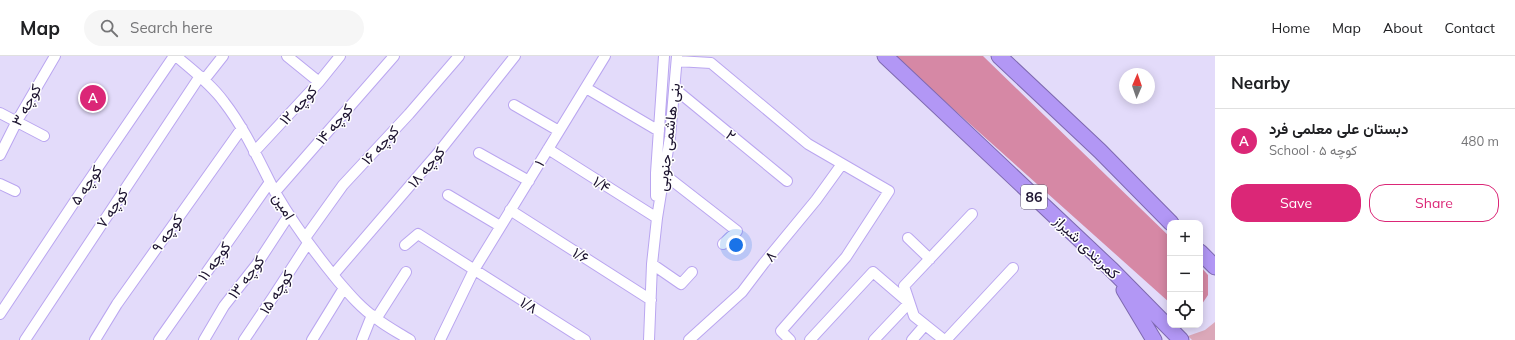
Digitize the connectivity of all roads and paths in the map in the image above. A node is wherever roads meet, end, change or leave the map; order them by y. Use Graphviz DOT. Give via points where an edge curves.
graph roads {
  1 [pos="55,56"];
  2 [pos="175,56"];
  3 [pos="223,56"];
  4 [pos="287,56"];
  5 [pos="340,56"];
  6 [pos="394,56"];
  7 [pos="459,56"];
  8 [pos="516,56"];
  9 [pos="664,56"];
  10 [pos="886,56"];
  11 [pos="999,56"];
  12 [pos="603,57"];
  13 [pos="677,58"];
  14 [pos="202,78"];
  15 [pos="319,82"];
  16 [pos="586,88"];
  17 [pos="675,89"];
  18 [pos="514,105"];
  19 [pos="0,112"];
  20 [pos="17,121"];
  21 [pos="242,128"];
  22 [pos="559,131"];
  23 [pos="659,131"];
  24 [pos="44,136"];
  25 [pos="548,149"];
  26 [pos="254,152"];
  27 [pos="479,153"];
  28 [pos="0,155"];
  29 [pos="842,164"];
  30 [pos="665,174"];
  31 [pos="528,181"];
  32 [pos="787,181"];
  33 [pos="270,182"];
  34 [pos="0,184"];
  35 [pos="15,191"];
  36 [pos="275,192"];
  37 [pos="448,195"];
  38 [pos="510,210"];
  39 [pos="972,214"];
  40 [pos="289,215"];
  41 [pos="657,218"];
  42 [pos="1168,220"];
  43 [pos="500,226"];
  44 [pos="908,238"];
  45 [pos="306,240"];
  46 [pos="723,244"];
  47 [pos="406,245"];
  48 [pos="1203,255"];
  49 [pos="930,259"];
  50 [pos="652,264"];
  51 [pos="1215,267"];
  52 [pos="1013,268"];
  53 [pos="474,270"];
  54 [pos="1112,270"];
  55 [pos="406,272"];
  56 [pos="692,272"];
  57 [pos="334,275"];
  58 [pos="344,288"];
  59 [pos="651,300"];
  60 [pos="909,302"];
  61 [pos="0,314"];
  62 [pos="374,317"];
  63 [pos="926,325"];
  64 [pos="25,340"];
  65 [pos="95,340"];
  66 [pos="159,340"];
  67 [pos="204,340"];
  68 [pos="244,340"];
  69 [pos="312,340"];
  70 [pos="362,340"];
  71 [pos="410,340"];
  72 [pos="440,340"];
  73 [pos="585,340"];
  74 [pos="649,340"];
  75 [pos="689,340"];
  76 [pos="790,340"];
  77 [pos="810,340"];
  78 [pos="874,340"];
  79 [pos="912,340"];
  80 [pos="945,340"];
  81 [pos="1154,340"];
  82 [pos="1181,340"];
  1 -- 20 [label="street, کوچه ۳"];
  2 -- 14 [label="street, امین"];
  2 -- 61 [label="street, کوچه ۵"];
  3 -- 14 [label="street, کوچه ۷"];
  4 -- 15 [label="street"];
  5 -- 15 [label="street, کوچه ۱۲"];
  6 -- 36 [label="street, کوچه ۱۴"];
  7 -- 45 [label="street, کوچه ۱۶" via="343,185"];
  8 -- 57 [label="street, کوچه ۱۸" via="438,153"];
  9 -- 23 [label="street, بنی هاشمی جنوبی"];
  10 -- 54 [label="highway, کمربندی شیراز / 86"];
  11 -- 42 [label="highway" via="1100,151"];
  12 -- 16 [label="street, ۱"];
  13 -- 17 [label="street, بنی هاشمی جنوبی"];
  13 -- 29 [label="street" via="711,63 808,144"];
  14 -- 21 [label="street, امین" via="224,101"];
  14 -- 64 [label="street, کوچه ۷"];
  15 -- 26 [label="street, کوچه ۱۲"];
  16 -- 22 [label="street, ۱"];
  16 -- 23 [label="street"];
  17 -- 30 [label="street, بنی هاشمی جنوبی"];
  17 -- 32 [label="street, ۲"];
  18 -- 22 [label="street"];
  19 -- 20 [label="street"];
  20 -- 24 [label="street"];
  20 -- 28 [label="street, کوچه ۳"];
  21 -- 26 [label="street, امین"];
  21 -- 65 [label="street, کوچه ۹" via="117,304"];
  22 -- 25 [label="street, ۱"];
  23 -- 41 [label="street, بنی هاشمی جنوبی" via="656,173"];
  25 -- 31 [label="street, ۱"];
  25 -- 41 [label="street, ۱/۴"];
  26 -- 33 [label="street, امین"];
  27 -- 31 [label="street"];
  29 -- 75 [label="street, ۸" via="742,292"];
  29 -- 76 [label="street" via="889,191 846,257 781,331"];
  30 -- 41 [label="street, بنی هاشمی جنوبی"];
  30 -- 46 [label="street" via="737,231"];
  31 -- 38 [label="street, ۱"];
  33 -- 36 [label="street, امین"];
  33 -- 66 [label="street, کوچه ۱۱"];
  34 -- 35 [label="street"];
  36 -- 40 [label="street, امین"];
  37 -- 43 [label="street"];
  38 -- 43 [label="street, ۱"];
  38 -- 59 [label="street, ۱/۶"];
  39 -- 49 [label="street"];
  40 -- 45 [label="street, امین"];
  40 -- 67 [label="street, کوچه ۱۳" via="257,264 224,306"];
  41 -- 50 [label="street, بنی هاشمی جنوبی"];
  43 -- 53 [label="street, ۱"];
  44 -- 49 [label="street"];
  45 -- 57 [label="street, امین"];
  45 -- 68 [label="street, کوچه ۱۵" via="273,298"];
  47 -- 53 [label="street, ۱/۸" via="418,234"];
  48 -- 51 [label="highway"];
  49 -- 60 [label="street" via="904,286"];
  50 -- 56 [label="street" via="681,284"];
  50 -- 59 [label="street, بنی هاشمی جنوبی"];
  52 -- 80 [label="street"];
  53 -- 72 [label="street, ۱"];
  53 -- 73 [label="street, ۱/۸"];
  54 -- 81 [label="highway"];
  54 -- 82 [label="highway, کمربندی شیراز / 86"];
  55 -- 62 [label="street"];
  57 -- 58 [label="street, امین"];
  58 -- 62 [label="street, امین"];
  58 -- 69 [label="street"];
  59 -- 74 [label="street, بنی هاشمی جنوبی"];
  60 -- 63 [label="street" via="914,316"];
  60 -- 77 [label="street" via="873,272"];
  60 -- 78 [label="street"];
  62 -- 70 [label="street"];
  62 -- 71 [label="street, امین"];
  63 -- 79 [label="street"];
  63 -- 80 [label="street"];
}
